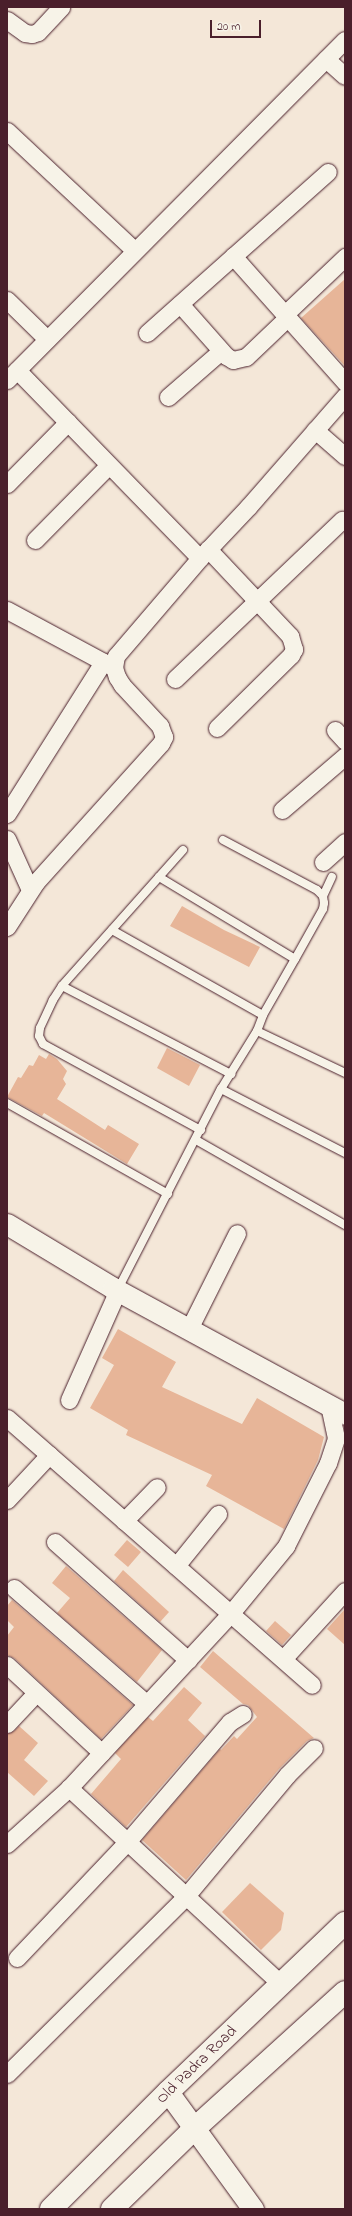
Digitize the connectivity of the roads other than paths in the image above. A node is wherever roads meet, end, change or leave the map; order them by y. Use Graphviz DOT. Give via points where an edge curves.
graph roads {
  1 [pos="61,7"];
  2 [pos="7,20"];
  3 [pos="345,40"];
  4 [pos="326,59"];
  5 [pos="345,76"];
  6 [pos="7,131"];
  7 [pos="328,172"];
  8 [pos="134,250"];
  9 [pos="233,256"];
  10 [pos="345,257"];
  11 [pos="7,300"];
  12 [pos="180,304"];
  13 [pos="286,316"];
  14 [pos="147,333"];
  15 [pos="47,339"];
  16 [pos="221,351"];
  17 [pos="12,375"];
  18 [pos="345,382"];
  19 [pos="345,396"];
  20 [pos="168,397"];
  21 [pos="68,422"];
  22 [pos="315,430"];
  23 [pos="345,456"];
  24 [pos="110,465"];
  25 [pos="7,484"];
  26 [pos="342,520"];
  27 [pos="35,540"];
  28 [pos="204,554"];
  29 [pos="257,601"];
  30 [pos="7,610"];
  31 [pos="109,665"];
  32 [pos="175,679"];
  33 [pos="217,728"];
  34 [pos="345,756"];
  35 [pos="282,810"];
  36 [pos="7,814"];
  37 [pos="7,839"];
  38 [pos="223,840"];
  39 [pos="345,842"];
  40 [pos="183,850"];
  41 [pos="323,862"];
  42 [pos="159,877"];
  43 [pos="332,877"];
  44 [pos="30,890"];
  45 [pos="323,896"];
  46 [pos="7,927"];
  47 [pos="112,930"];
  48 [pos="295,959"];
  49 [pos="62,986"];
  50 [pos="263,1015"];
  51 [pos="257,1031"];
  52 [pos="345,1073"];
  53 [pos="231,1074"];
  54 [pos="221,1089"];
  55 [pos="7,1102"];
  56 [pos="200,1130"];
  57 [pos="196,1140"];
  58 [pos="345,1153"];
  59 [pos="168,1194"];
  60 [pos="7,1224"];
  61 [pos="345,1225"];
  62 [pos="237,1234"];
  63 [pos="118,1290"];
  64 [pos="189,1329"];
  65 [pos="69,1400"];
  66 [pos="337,1409"];
  67 [pos="7,1418"];
  68 [pos="49,1455"];
  69 [pos="157,1487"];
  70 [pos="7,1500"];
  71 [pos="218,1514"];
  72 [pos="124,1521"];
  73 [pos="55,1542"];
  74 [pos="176,1566"];
  75 [pos="14,1588"];
  76 [pos="345,1591"];
  77 [pos="231,1614"];
  78 [pos="283,1659"];
  79 [pos="188,1660"];
  80 [pos="7,1665"];
  81 [pos="312,1685"];
  82 [pos="36,1693"];
  83 [pos="147,1704"];
  84 [pos="243,1714"];
  85 [pos="7,1724"];
  86 [pos="314,1748"];
  87 [pos="102,1752"];
  88 [pos="69,1788"];
  89 [pos="128,1842"];
  90 [pos="7,1844"];
  91 [pos="186,1896"];
  92 [pos="345,1923"];
  93 [pos="17,1958"];
  94 [pos="281,1984"];
  95 [pos="345,1992"];
  96 [pos="7,2074"];
  97 [pos="168,2092"];
  98 [pos="194,2129"];
  99 [pos="51,2209"];
  100 [pos="112,2209"];
  101 [pos="253,2209"];
  1 -- 2 [label="street" via="38,32 32,34 26,33"];
  3 -- 4 [label="street"];
  4 -- 5 [label="street"];
  4 -- 8 [label="street"];
  6 -- 8 [label="street"];
  7 -- 9 [label="street"];
  8 -- 15 [label="street"];
  9 -- 12 [label="street"];
  9 -- 13 [label="street"];
  10 -- 13 [label="street"];
  11 -- 15 [label="street"];
  12 -- 14 [label="street"];
  12 -- 16 [label="street"];
  13 -- 16 [label="street" via="246,357 233,360"];
  13 -- 18 [label="street"];
  15 -- 17 [label="street"];
  16 -- 20 [label="street"];
  17 -- 21 [label="street"];
  19 -- 22 [label="street"];
  21 -- 24 [label="street"];
  21 -- 25 [label="street"];
  22 -- 23 [label="street"];
  22 -- 28 [label="street"];
  24 -- 27 [label="street"];
  24 -- 28 [label="street"];
  26 -- 29 [label="street"];
  28 -- 29 [label="street"];
  28 -- 31 [label="street"];
  29 -- 32 [label="street"];
  29 -- 33 [label="street" via="290,636 294,649 291,655"];
  30 -- 31 [label="street"];
  31 -- 36 [label="street"];
  31 -- 44 [label="street" via="122,685 160,726 164,737 162,743"];
  34 -- 35 [label="street"];
  37 -- 44 [label="street"];
  38 -- 45 [label="lane" via="317,890"];
  39 -- 41 [label="street"];
  40 -- 42 [label="lane"];
  42 -- 47 [label="lane"];
  42 -- 48 [label="lane"];
  43 -- 45 [label="lane"];
  44 -- 46 [label="street"];
  45 -- 48 [label="lane" via="323,909"];
  47 -- 49 [label="lane"];
  47 -- 50 [label="lane"];
  48 -- 50 [label="lane"];
  49 -- 53 [label="lane"];
  49 -- 56 [label="lane" via="40,1028 39,1036 43,1044"];
  50 -- 51 [label="lane"];
  51 -- 52 [label="lane"];
  51 -- 53 [label="lane"];
  53 -- 54 [label="lane"];
  54 -- 56 [label="lane"];
  54 -- 58 [label="lane"];
  55 -- 59 [label="lane"];
  56 -- 57 [label="lane"];
  57 -- 59 [label="lane"];
  57 -- 61 [label="lane"];
  59 -- 63 [label="lane"];
  60 -- 63 [label="street"];
  62 -- 64 [label="street"];
  63 -- 64 [label="street"];
  63 -- 65 [label="street"];
  64 -- 66 [label="street"];
  66 -- 77 [label="street" via="336,1438 328,1463 286,1546"];
  67 -- 68 [label="street"];
  68 -- 70 [label="street"];
  68 -- 72 [label="street"];
  69 -- 72 [label="street"];
  71 -- 74 [label="street"];
  72 -- 74 [label="street"];
  73 -- 79 [label="street"];
  74 -- 77 [label="street"];
  75 -- 83 [label="street"];
  76 -- 78 [label="street"];
  77 -- 78 [label="street"];
  77 -- 79 [label="street"];
  78 -- 81 [label="street"];
  79 -- 83 [label="street"];
  80 -- 82 [label="street"];
  82 -- 85 [label="street"];
  82 -- 87 [label="street"];
  83 -- 87 [label="street"];
  84 -- 89 [label="street" via="230,1722"];
  86 -- 91 [label="street" via="287,1776"];
  87 -- 88 [label="street"];
  88 -- 89 [label="street"];
  88 -- 90 [label="street"];
  89 -- 91 [label="street"];
  89 -- 93 [label="street"];
  91 -- 94 [label="street"];
  91 -- 96 [label="street"];
  92 -- 94 [label="main road, Old Padra Road"];
  94 -- 97 [label="main road, Old Padra Road"];
  95 -- 98 [label="main road"];
  97 -- 98 [label="street"];
  97 -- 99 [label="main road, Old Padra Road"];
  98 -- 100 [label="main road"];
  98 -- 101 [label="street"];
}
